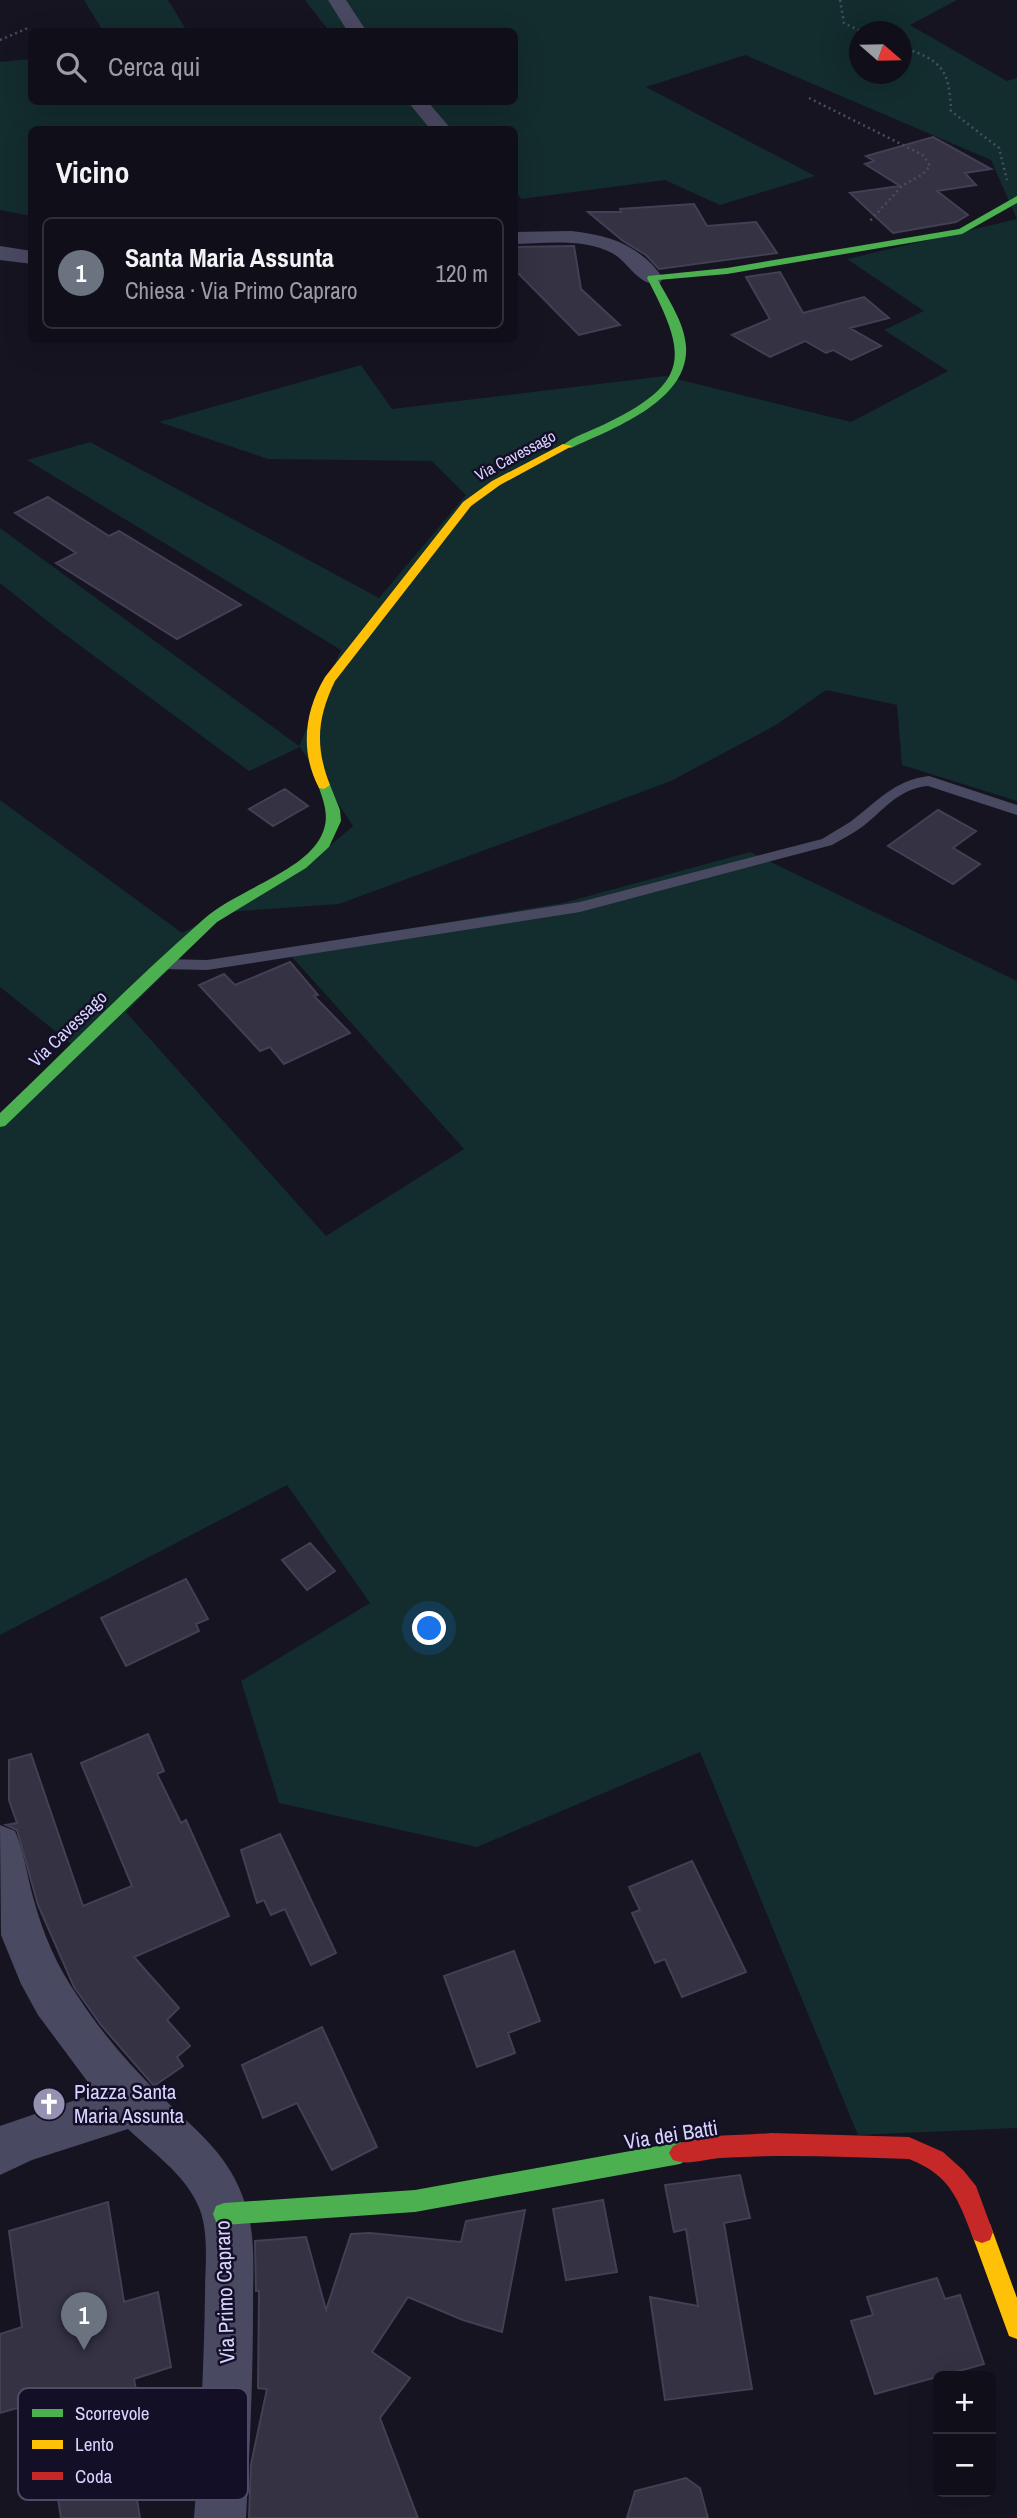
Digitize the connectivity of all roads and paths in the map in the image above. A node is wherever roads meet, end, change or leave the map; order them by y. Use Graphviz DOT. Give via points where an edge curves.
graph roads {
  1 [pos="337,0"];
  2 [pos="840,0"];
  3 [pos="849,26"];
  4 [pos="28,28"];
  5 [pos="355,28"];
  6 [pos="0,40"];
  7 [pos="912,51"];
  8 [pos="809,99"];
  9 [pos="421,105"];
  10 [pos="439,126"];
  11 [pos="1017,199"];
  12 [pos="520,238"];
  13 [pos="876,246"];
  14 [pos="0,253"];
  15 [pos="28,257"];
  16 [pos="652,278"];
  17 [pos="1017,810"];
  18 [pos="163,964"];
  19 [pos="0,1122"];
  20 [pos="0,1845"];
  21 [pos="135,2104"];
  22 [pos="0,2152"];
  23 [pos="224,2214"];
  24 [pos="1017,2328"];
  25 [pos="226,2388"];
  26 [pos="221,2500"];
  27 [pos="220,2518"];
  1 -- 5 [label="street"];
  2 -- 3 [label="path" via="844,23"];
  4 -- 6 [label="path"];
  7 -- 11 [label="path" via="935,58 946,72 951,111 999,148 1004,174"];
  8 -- 13 [label="path" via="923,155 930,166 902,186 865,227"];
  9 -- 10 [label="street"];
  11 -- 13 [label="street" via="970,229"];
  12 -- 16 [label="street" via="604,243 621,249"];
  13 -- 16 [label="street" via="727,271"];
  14 -- 15 [label="street"];
  16 -- 18 [label="street, Via Cavessago" via="683,354 673,382 638,410 480,493 455,516 321,694 312,751 334,807 329,836 312,856 225,908"];
  17 -- 18 [label="lane" via="929,781 915,781 895,789 854,826 827,842 580,907 207,965"];
  18 -- 19 [label="street, Via Cavessago"];
  20 -- 21 [label="street, Via Primo Capraro" via="9,1890 44,1985"];
  21 -- 22 [label="street" via="22,2140"];
  21 -- 23 [label="street, Via Primo Capraro" via="193,2158 218,2194"];
  23 -- 24 [label="street, Via dei Batti" via="386,2205 732,2146 909,2148 947,2165 968,2194"];
  23 -- 25 [label="street, Via Primo Capraro" via="228,2235"];
  26 -- 27 [label="street, Via Primo Capraro"];
}
